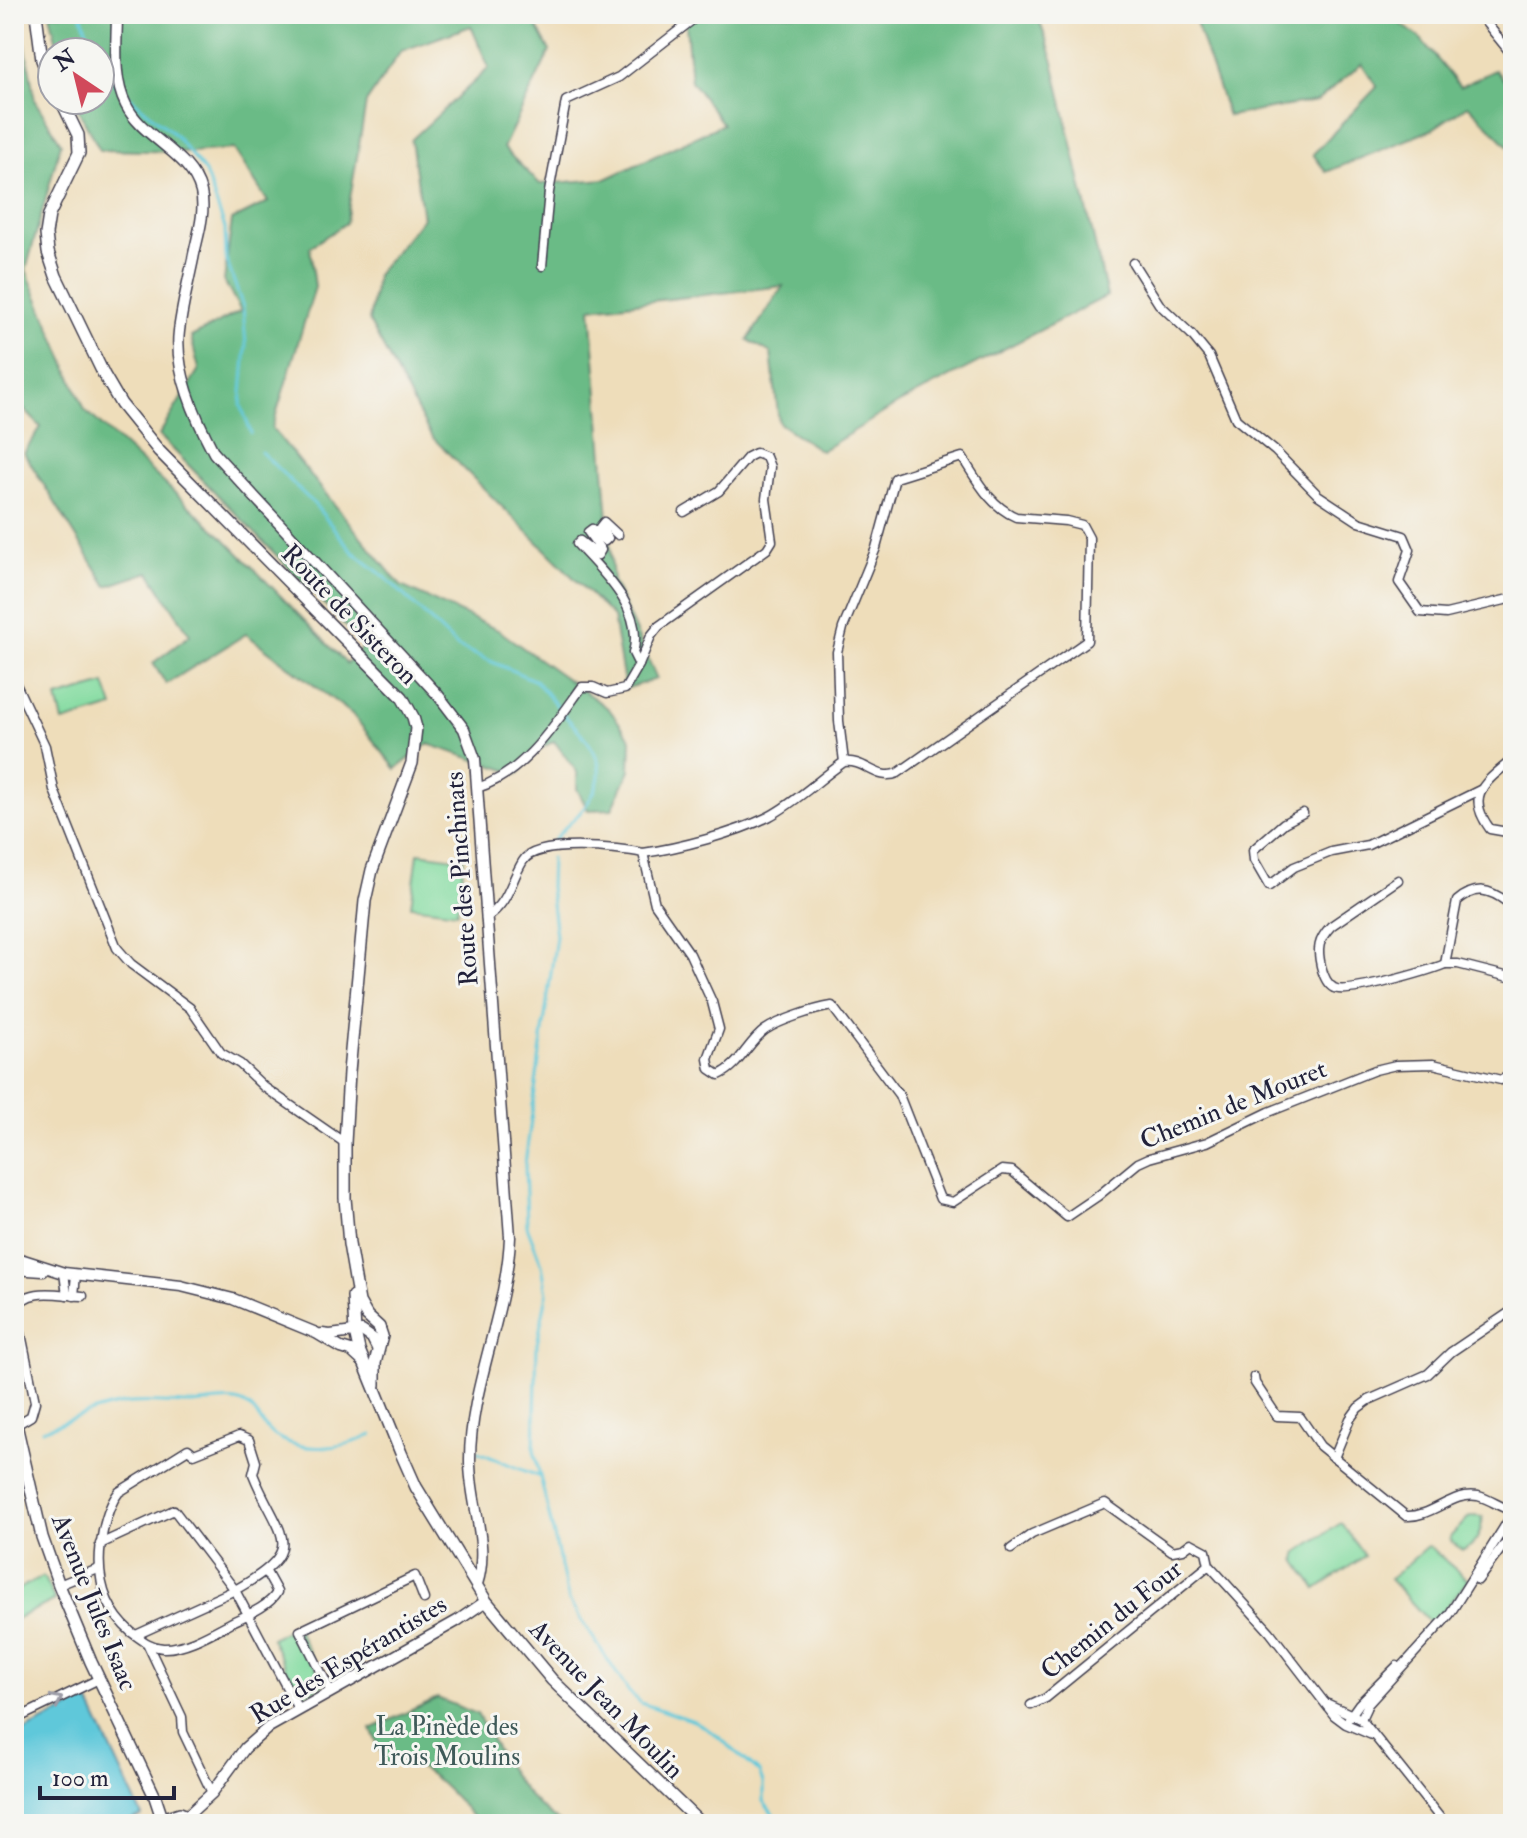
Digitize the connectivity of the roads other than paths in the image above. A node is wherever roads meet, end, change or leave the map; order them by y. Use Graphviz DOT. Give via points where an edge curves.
graph roads {
  1 [pos="36,14"];
  2 [pos="117,14"];
  3 [pos="700,14"];
  4 [pos="1479,14"];
  5 [pos="39,36"];
  6 [pos="1513,56"];
  7 [pos="69,116"];
  8 [pos="1133,263"];
  9 [pos="542,266"];
  10 [pos="684,512"];
  11 [pos="618,535"];
  12 [pos="1513,601"];
  13 [pos="639,665"];
  14 [pos="14,680"];
  15 [pos="1513,759"];
  16 [pos="844,762"];
  17 [pos="477,788"];
  18 [pos="1482,789"];
  19 [pos="1303,813"];
  20 [pos="1513,833"];
  21 [pos="643,853"];
  22 [pos="1398,880"];
  23 [pos="1507,902"];
  24 [pos="486,918"];
  25 [pos="1445,964"];
  26 [pos="1513,978"];
  27 [pos="1513,1074"];
  28 [pos="345,1143"];
  29 [pos="14,1257"];
  30 [pos="14,1269"];
  31 [pos="65,1273"];
  32 [pos="354,1280"];
  33 [pos="1513,1310"];
  34 [pos="353,1315"];
  35 [pos="358,1332"];
  36 [pos="316,1333"];
  37 [pos="341,1334"];
  38 [pos="379,1341"];
  39 [pos="355,1350"];
  40 [pos="1254,1377"];
  41 [pos="375,1385"];
  42 [pos="15,1420"];
  43 [pos="1334,1458"];
  44 [pos="1490,1501"];
  45 [pos="1513,1512"];
  46 [pos="1504,1525"];
  47 [pos="1512,1539"];
  48 [pos="100,1544"];
  49 [pos="1011,1549"];
  50 [pos="1209,1565"];
  51 [pos="98,1569"];
  52 [pos="266,1572"];
  53 [pos="477,1584"];
  54 [pos="59,1585"];
  55 [pos="235,1590"];
  56 [pos="1464,1595"];
  57 [pos="424,1599"];
  58 [pos="486,1601"];
  59 [pos="249,1613"];
  60 [pos="136,1635"];
  61 [pos="1427,1640"];
  62 [pos="148,1645"];
  63 [pos="99,1679"];
  64 [pos="331,1692"];
  65 [pos="1327,1703"];
  66 [pos="1031,1705"];
  67 [pos="298,1709"];
  68 [pos="1351,1714"];
  69 [pos="1361,1719"];
  70 [pos="14,1720"];
  71 [pos="1346,1724"];
  72 [pos="1372,1735"];
  73 [pos="210,1796"];
  74 [pos="167,1821"];
  75 [pos="191,1821"];
  76 [pos="701,1824"];
  77 [pos="1445,1824"];
  1 -- 5 [label="main road"];
  2 -- 17 [label="street, Route des Pinchinats" via="116,57 123,98 131,113 189,169 200,191 203,213 178,334 197,421 214,453 457,717 471,745"];
  3 -- 9 [label="street" via="619,77 566,101"];
  4 -- 6 [label="street"];
  7 -- 28 [label="main road, Route de Sisteron" via="79,153 49,215 48,252 104,375 159,451 402,697 413,717 412,763 365,901"];
  8 -- 12 [label="street" via="1159,304 1209,356 1236,419 1318,495 1359,522 1404,536 1410,550 1399,582 1420,612 1446,614"];
  10 -- 13 [label="street" via="719,491 748,457 766,457 772,541 659,626"];
  11 -- 13 [label="street" via="604,522 600,527 605,541 592,529 588,532 601,550 598,555 580,541 577,544 620,592 633,625 633,653"];
  13 -- 17 [label="street" via="625,689 607,693 582,687 532,753 491,784"];
  14 -- 28 [label="street" via="45,746 54,790 117,948 190,1008 221,1053"];
  15 -- 18 [label="street"];
  16 -- 16 [label="street" via="855,761 883,776 898,773 1087,641 1089,538 1082,525 1008,514 994,504 962,457 895,478 873,557 837,652"];
  16 -- 21 [label="street" via="769,816"];
  17 -- 24 [label="street, Route des Pinchinats"];
  18 -- 19 [label="street" via="1368,845 1294,867 1269,886 1253,850"];
  18 -- 20 [label="street" via="1477,799 1480,815 1490,829"];
  21 -- 24 [label="street" via="588,847 531,853 504,901"];
  21 -- 27 [label="street, Chemin de Mouret" via="655,904 690,954 712,1002 719,1029 708,1059 710,1069 719,1075 730,1070 765,1031 832,1006 899,1095 940,1199 953,1202 1006,1170 1067,1217 1138,1163 1207,1142 1375,1070 1433,1064 1501,1080"];
  22 -- 25 [label="street" via="1323,935 1318,952 1324,977 1344,990"];
  23 -- 25 [label="street" via="1484,890 1457,901"];
  24 -- 53 [label="street, Route des Pinchinats" via="510,1237 504,1293 470,1441 483,1564"];
  25 -- 26 [label="street"];
  28 -- 32 [label="main road, Route de Sisteron"];
  29 -- 31 [label="street"];
  30 -- 31 [label="street"];
  31 -- 36 [label="street" via="192,1289 233,1299"];
  31 -- 42 [label="street" via="75,1296 27,1295 16,1309 35,1402 31,1416"];
  32 -- 34 [label="main road, Route de Sisteron"];
  32 -- 38 [label="main road, Route de Sisteron"];
  33 -- 43 [label="street" via="1428,1374 1358,1408"];
  34 -- 35 [label="main road, Route de Sisteron"];
  34 -- 37 [label="street"];
  35 -- 37 [label="street"];
  35 -- 38 [label="street" via="365,1345"];
  35 -- 39 [label="main road, Route de Sisteron"];
  36 -- 37 [label="street"];
  36 -- 39 [label="street"];
  38 -- 39 [label="street"];
  38 -- 41 [label="main road, Route de Sisteron"];
  39 -- 41 [label="main road, Route de Sisteron"];
  40 -- 43 [label="street" via="1277,1416 1300,1417"];
  41 -- 53 [label="main road, Route de Sisteron" via="416,1487"];
  42 -- 54 [label="main road, Avenue Jules Isaac" via="38,1523"];
  43 -- 44 [label="street" via="1406,1516 1468,1496"];
  44 -- 45 [label="street"];
  44 -- 46 [label="street"];
  45 -- 46 [label="street"];
  46 -- 47 [label="street"];
  46 -- 56 [label="street"];
  47 -- 56 [label="street"];
  48 -- 51 [label="street"];
  48 -- 52 [label="street" via="119,1492 188,1449 194,1454 244,1436 253,1447 253,1474 282,1540 279,1560"];
  48 -- 55 [label="street" via="174,1510"];
  49 -- 50 [label="street" via="1032,1534 1105,1503 1172,1551 1191,1543 1206,1551"];
  50 -- 65 [label="street, Chemin du Four"];
  50 -- 66 [label="street, Chemin du Four"];
  51 -- 54 [label="street"];
  51 -- 60 [label="street" via="114,1612"];
  52 -- 55 [label="street"];
  52 -- 59 [label="street" via="276,1596"];
  53 -- 58 [label="main road, Route de Sisteron"];
  54 -- 63 [label="main road, Avenue Jules Isaac"];
  55 -- 59 [label="street"];
  55 -- 60 [label="street"];
  56 -- 61 [label="street"];
  57 -- 64 [label="street" via="415,1576 300,1631"];
  58 -- 64 [label="street, Rue des Espérantistes"];
  58 -- 76 [label="main road, Avenue Jean Moulin" via="552,1680"];
  59 -- 62 [label="street" via="166,1649"];
  59 -- 67 [label="street"];
  60 -- 62 [label="street"];
  61 -- 68 [label="street"];
  61 -- 69 [label="street" via="1368,1704"];
  62 -- 73 [label="street" via="182,1717 183,1732"];
  70 -- 63 [label="street, one-way"];
  63 -- 74 [label="main road, Avenue Jules Isaac"];
  64 -- 67 [label="street, Rue des Espérantistes"];
  65 -- 68 [label="street, Chemin du Four"];
  65 -- 71 [label="street, Chemin du Four"];
  67 -- 73 [label="street, Rue des Espérantistes" via="245,1748"];
  68 -- 69 [label="street, Chemin du Four"];
  68 -- 71 [label="street"];
  69 -- 71 [label="street"];
  69 -- 72 [label="street"];
  71 -- 72 [label="street"];
  72 -- 77 [label="street"];
  73 -- 75 [label="street, Rue des Espérantistes"];
  74 -- 75 [label="main road" via="180,1813"];
}
